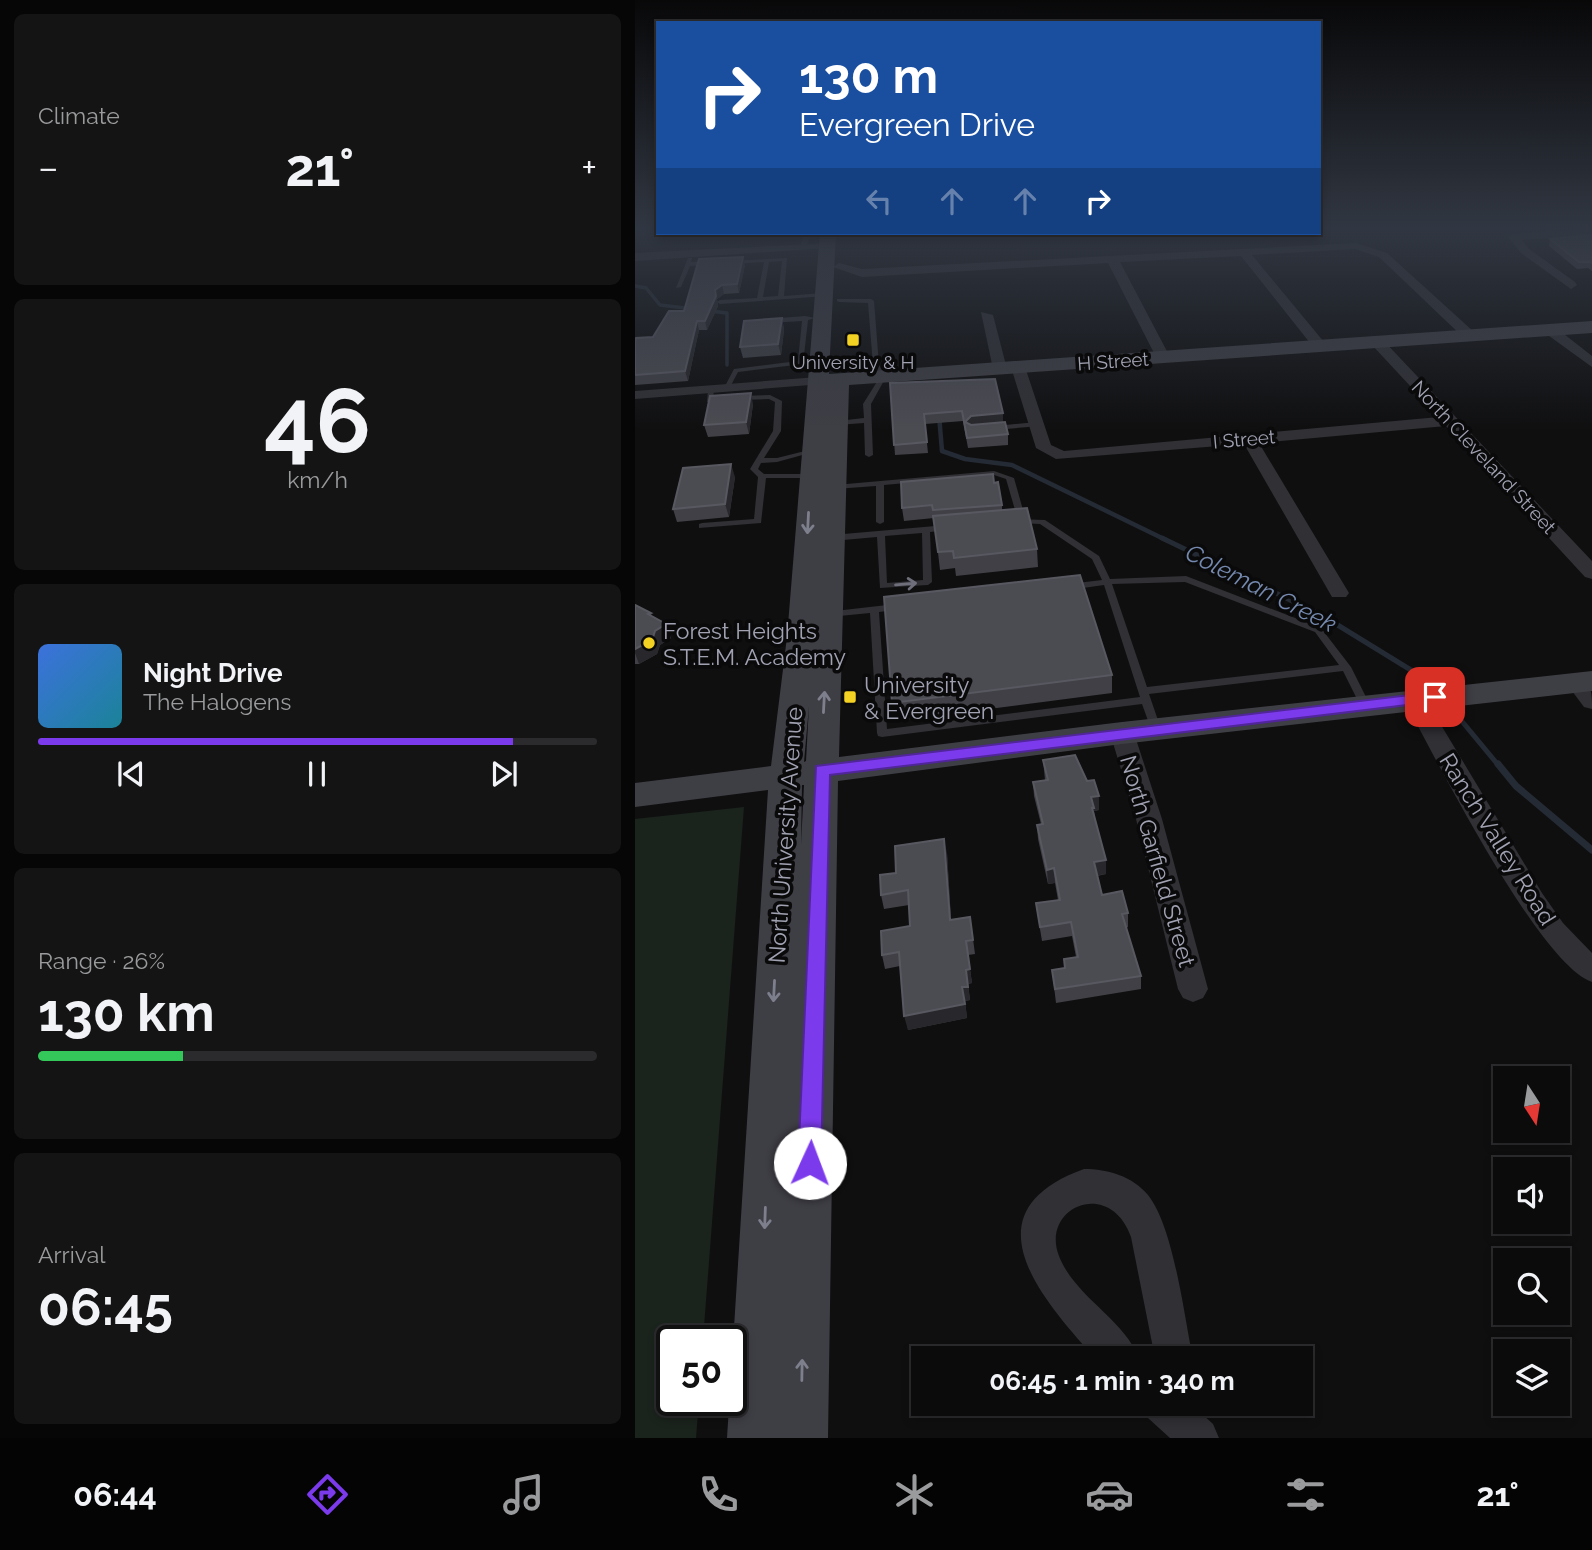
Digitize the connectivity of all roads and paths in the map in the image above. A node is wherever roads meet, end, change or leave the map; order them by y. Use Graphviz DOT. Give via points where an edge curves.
graph roads {
  1 [pos="790,296"];
  2 [pos="829,296"];
  3 [pos="834,296"];
  4 [pos="858,296"];
  5 [pos="1131,296"];
  6 [pos="1279,296"];
  7 [pos="1428,296"];
  8 [pos="781,298"];
  9 [pos="760,299"];
  10 [pos="720,302"];
  11 [pos="986,315"];
  12 [pos="813,318"];
  13 [pos="759,322"];
  14 [pos="1592,327"];
  15 [pos="1550,330"];
  16 [pos="1469,335"];
  17 [pos="1377,342"];
  18 [pos="1319,345"];
  19 [pos="1163,357"];
  20 [pos="1592,363"];
  21 [pos="1009,368"];
  22 [pos="883,377"];
  23 [pos="828,381"];
  24 [pos="727,388"];
  25 [pos="711,390"];
  26 [pos="635,395"];
  27 [pos="868,420"];
  28 [pos="1449,421"];
  29 [pos="837,423"];
  30 [pos="1036,424"];
  31 [pos="985,429"];
  32 [pos="1247,439"];
  33 [pos="1044,445"];
  34 [pos="869,454"];
  35 [pos="759,461"];
  36 [pos="819,471"];
  37 [pos="762,476"];
  38 [pos="880,483"];
  39 [pos="1019,510"];
  40 [pos="880,522"];
  41 [pos="1002,523"];
  42 [pos="702,526"];
  43 [pos="964,526"];
  44 [pos="926,530"];
  45 [pos="881,534"];
  46 [pos="832,538"];
  47 [pos="1592,573"];
  48 [pos="1107,582"];
  49 [pos="1052,589"];
  50 [pos="1339,593"];
  51 [pos="901,606"];
  52 [pos="874,609"];
  53 [pos="828,614"];
  54 [pos="1345,667"];
  55 [pos="1587,689"];
  56 [pos="1433,698"];
  57 [pos="1365,705"];
  58 [pos="1149,707"];
  59 [pos="1121,733"];
  60 [pos="804,773"];
  61 [pos="635,795"];
  62 [pos="1592,970"];
  63 [pos="1193,989"];
  64 [pos="1110,1346"];
  65 [pos="1171,1346"];
  66 [pos="755,1438"];
  67 [pos="800,1438"];
  1 -- 8 [label="lane"];
  2 -- 12 [label="main road, North University Avenue"];
  3 -- 23 [label="main road, North University Avenue"];
  4 -- 22 [label="lane" via="871,301 876,365"];
  5 -- 19 [label="street"];
  6 -- 18 [label="street"];
  7 -- 16 [label="street"];
  8 -- 9 [label="lane"];
  9 -- 10 [label="lane"];
  11 -- 21 [label="street"];
  12 -- 13 [label="lane"];
  12 -- 23 [label="main road, North University Avenue"];
  12 -- 24 [label="lane" via="801,363 736,370"];
  14 -- 15 [label="main road, H Street"];
  15 -- 16 [label="main road, H Street"];
  15 -- 20 [label="street"];
  16 -- 17 [label="main road, H Street"];
  17 -- 18 [label="main road, H Street"];
  17 -- 28 [label="street, North Cleveland Street"];
  18 -- 19 [label="main road, H Street"];
  19 -- 21 [label="main road, H Street"];
  21 -- 22 [label="main road, H Street"];
  21 -- 30 [label="street"];
  22 -- 23 [label="main road, H Street"];
  22 -- 27 [label="lane" via="867,404"];
  23 -- 24 [label="street, H Street"];
  23 -- 29 [label="main road, North University Avenue"];
  23 -- 36 [label="main road, North University Avenue"];
  24 -- 25 [label="street, H Street"];
  25 -- 26 [label="street, H Street"];
  25 -- 35 [label="lane" via="709,401 755,397 779,401 777,431"];
  27 -- 29 [label="lane"];
  27 -- 34 [label="lane"];
  28 -- 32 [label="street, I Street"];
  28 -- 47 [label="street, North Cleveland Street"];
  29 -- 36 [label="main road, North University Avenue"];
  30 -- 31 [label="lane"];
  30 -- 33 [label="street"];
  32 -- 33 [label="street, I Street" via="1069,456 1052,454"];
  32 -- 50 [label="street"];
  35 -- 36 [label="lane" via="777,460"];
  35 -- 37 [label="lane" via="754,469"];
  36 -- 37 [label="lane"];
  36 -- 38 [label="lane"];
  36 -- 46 [label="main road, North University Avenue"];
  36 -- 60 [label="main road, North University Avenue, one-way" via="801,637"];
  37 -- 42 [label="lane" via="758,521"];
  38 -- 39 [label="lane" via="994,473 1009,478"];
  38 -- 40 [label="lane"];
  41 -- 48 [label="lane" via="1042,522 1096,558"];
  43 -- 44 [label="lane"];
  44 -- 45 [label="lane"];
  45 -- 44 [label="lane, one-way" via="883,586 928,582"];
  45 -- 46 [label="lane"];
  46 -- 53 [label="main road, North University Avenue"];
  48 -- 49 [label="lane"];
  48 -- 54 [label="lane" via="1186,579 1318,630"];
  48 -- 58 [label="lane"];
  51 -- 52 [label="lane"];
  52 -- 53 [label="lane"];
  52 -- 58 [label="lane" via="882,733"];
  60 -- 53 [label="main road, North University Avenue, one-way"];
  54 -- 57 [label="lane"];
  54 -- 58 [label="lane"];
  55 -- 56 [label="main road"];
  56 -- 57 [label="main road"];
  56 -- 62 [label="street, Ranch Valley Road" via="1463,788 1535,906"];
  57 -- 58 [label="main road"];
  58 -- 59 [label="main road"];
  59 -- 60 [label="main road"];
  59 -- 63 [label="street, North Garfield Street" via="1149,819"];
  60 -- 61 [label="main road"];
  60 -- 66 [label="main road, North University Avenue, one-way"];
  67 -- 60 [label="main road, North University Avenue, one-way"];
  64 -- 65 [label="street" via="1057,1284 1040,1255 1043,1221 1054,1203 1089,1184 1106,1185 1122,1193 1138,1210 1148,1236"];
}
